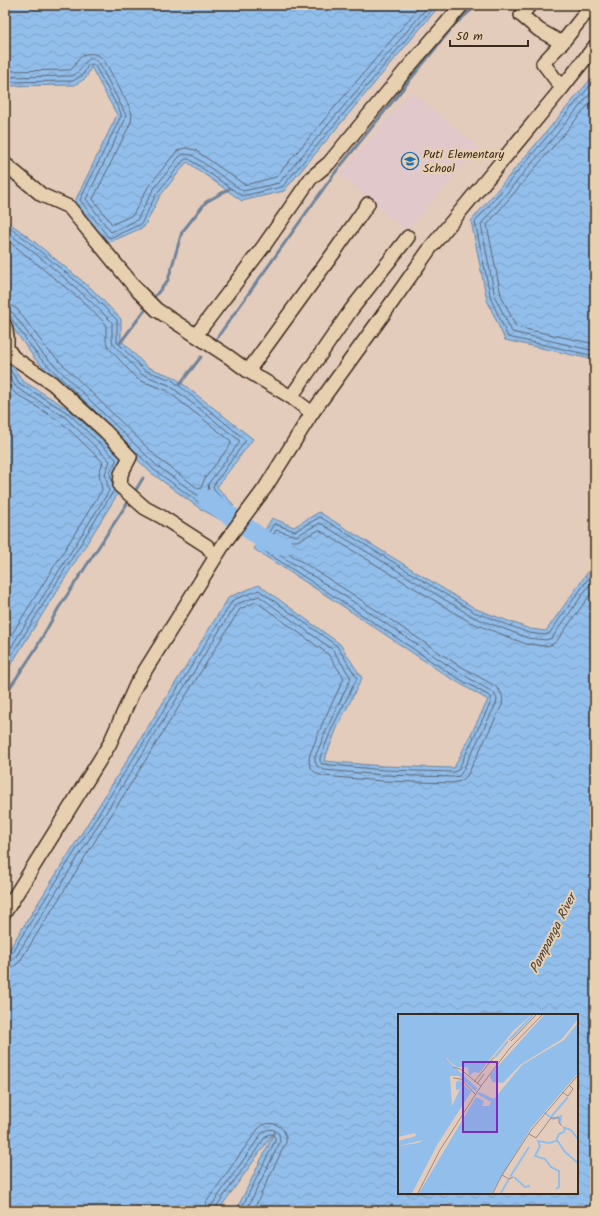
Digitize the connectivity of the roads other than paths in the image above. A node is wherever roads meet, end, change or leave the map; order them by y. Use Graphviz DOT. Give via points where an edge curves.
graph roads {
  1 [pos="462,5"];
  2 [pos="530,5"];
  3 [pos="592,5"];
  4 [pos="562,43"];
  5 [pos="595,46"];
  6 [pos="562,88"];
  7 [pos="5,164"];
  8 [pos="368,204"];
  9 [pos="408,237"];
  10 [pos="5,326"];
  11 [pos="196,335"];
  12 [pos="248,371"];
  13 [pos="291,397"];
  14 [pos="312,413"];
  15 [pos="216,556"];
  16 [pos="5,912"];
  1 -- 11 [label="street" via="328,163 312,178"];
  2 -- 4 [label="street" via="521,15 539,30"];
  3 -- 4 [label="street"];
  4 -- 6 [label="street" via="543,63"];
  5 -- 6 [label="street"];
  6 -- 14 [label="street" via="431,247"];
  7 -- 11 [label="street" via="42,195 69,207 138,291 157,310"];
  8 -- 12 [label="street"];
  9 -- 13 [label="street" via="351,310"];
  10 -- 15 [label="street" via="7,348 13,357 52,383 130,457 121,474 120,486 145,508 207,546"];
  11 -- 12 [label="street"];
  12 -- 13 [label="street"];
  13 -- 14 [label="street"];
  14 -- 15 [label="street" via="265,488"];
  15 -- 16 [label="street" via="136,685 109,745"];
}
